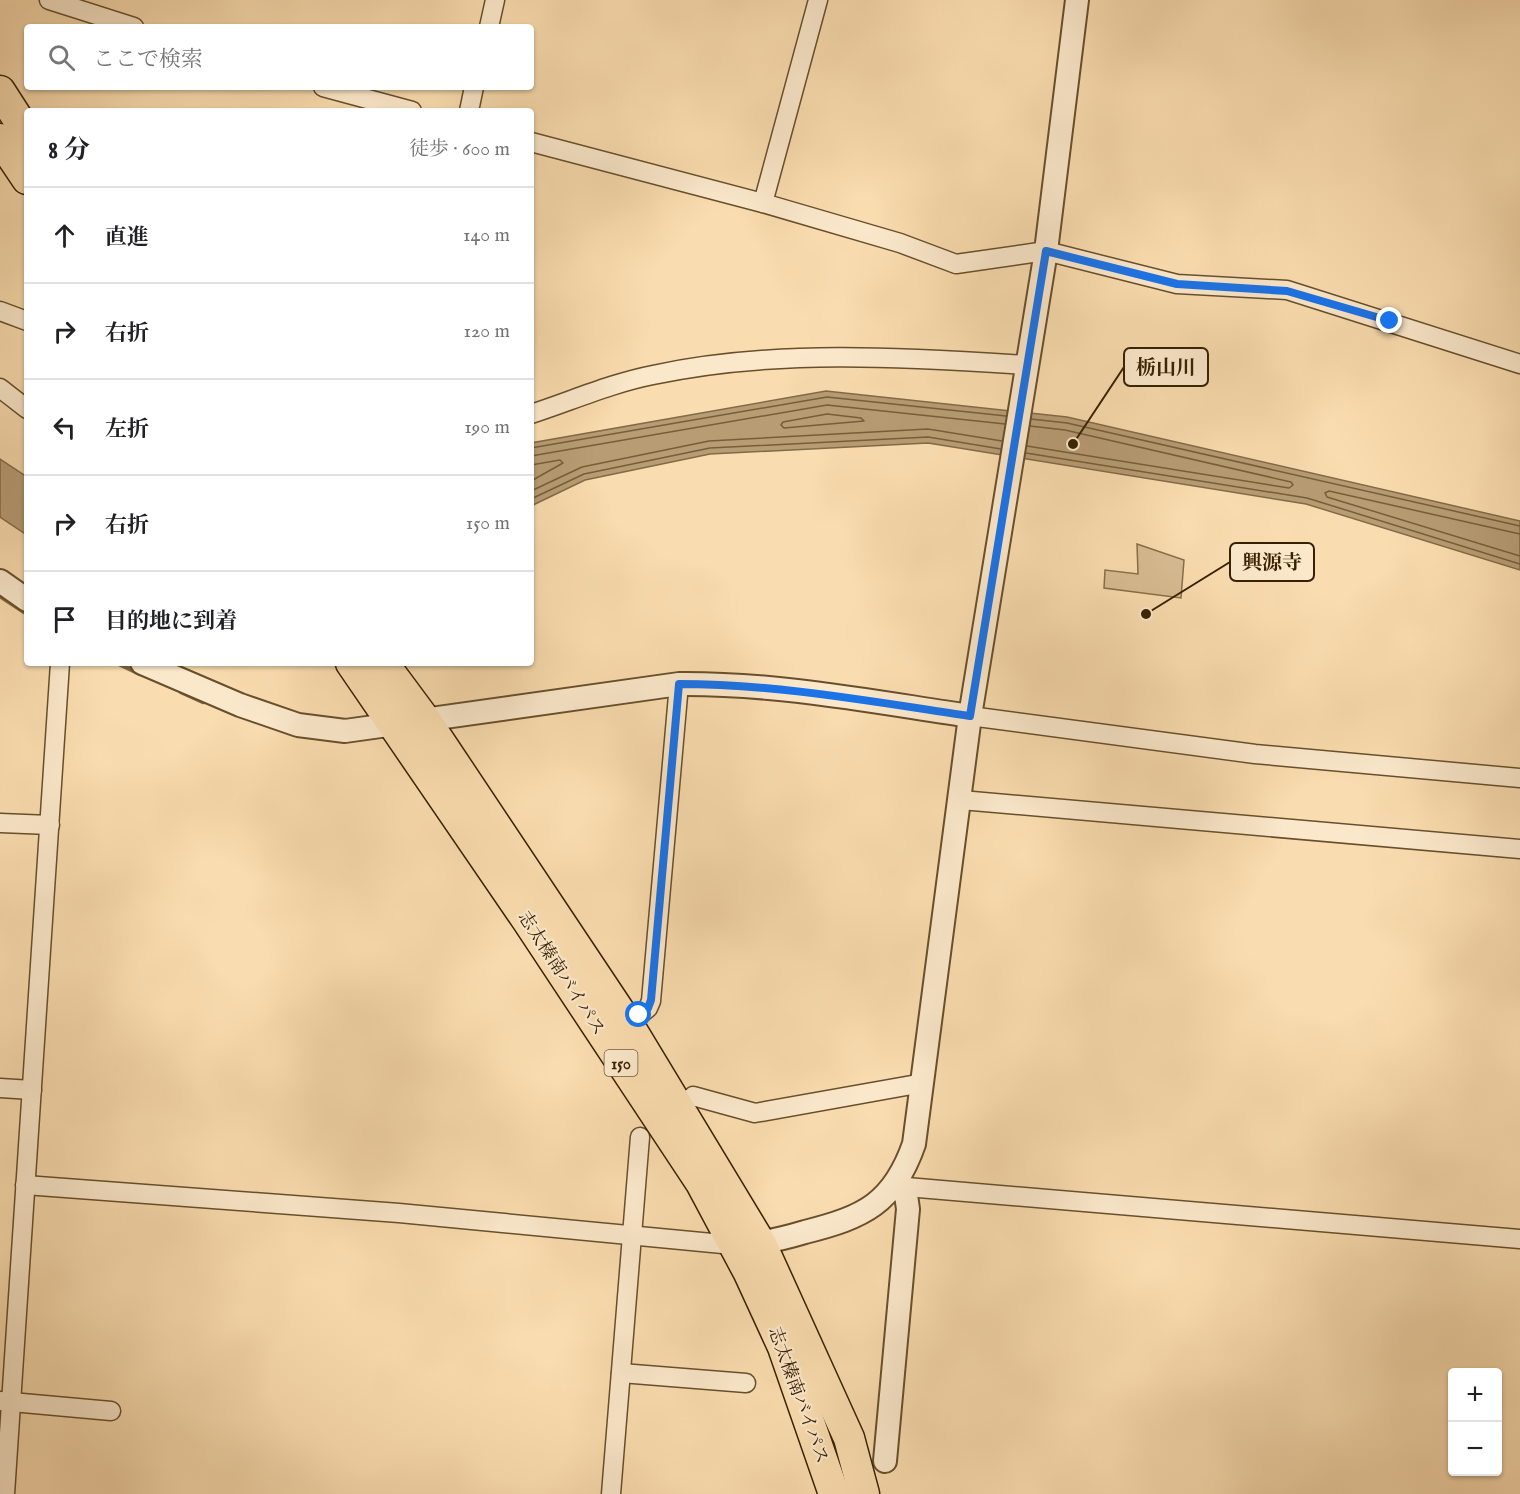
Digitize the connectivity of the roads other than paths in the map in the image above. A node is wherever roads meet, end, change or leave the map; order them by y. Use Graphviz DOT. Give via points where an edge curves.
graph roads {
  1 [pos="49,0"];
  2 [pos="495,0"];
  3 [pos="818,0"];
  4 [pos="1077,0"];
  5 [pos="125,24"];
  6 [pos="490,24"];
  7 [pos="334,90"];
  8 [pos="473,90"];
  9 [pos="0,91"];
  10 [pos="401,108"];
  11 [pos="470,108"];
  12 [pos="24,128"];
  13 [pos="0,139"];
  14 [pos="534,143"];
  15 [pos="24,175"];
  16 [pos="763,203"];
  17 [pos="1046,251"];
  18 [pos="0,311"];
  19 [pos="24,320"];
  20 [pos="1520,364"];
  21 [pos="1025,370"];
  22 [pos="0,388"];
  23 [pos="24,407"];
  24 [pos="534,413"];
  25 [pos="0,581"];
  26 [pos="24,598"];
  27 [pos="60,666"];
  28 [pos="149,666"];
  29 [pos="353,666"];
  30 [pos="385,666"];
  31 [pos="679,684"];
  32 [pos="970,716"];
  33 [pos="426,721"];
  34 [pos="392,725"];
  35 [pos="1520,778"];
  36 [pos="961,800"];
  37 [pos="0,823"];
  38 [pos="50,825"];
  39 [pos="1520,849"];
  40 [pos="628,1024"];
  41 [pos="923,1083"];
  42 [pos="0,1088"];
  43 [pos="32,1090"];
  44 [pos="693,1096"];
  45 [pos="640,1137"];
  46 [pos="25,1185"];
  47 [pos="895,1186"];
  48 [pos="633,1237"];
  49 [pos="1520,1239"];
  50 [pos="747,1244"];
  51 [pos="621,1373"];
  52 [pos="746,1383"];
  53 [pos="5,1401"];
  54 [pos="111,1411"];
  55 [pos="885,1461"];
  56 [pos="5,1494"];
  57 [pos="611,1494"];
  58 [pos="834,1494"];
  59 [pos="864,1494"];
  1 -- 5 [label="street"];
  2 -- 6 [label="street"];
  3 -- 16 [label="street"];
  4 -- 17 [label="street"];
  7 -- 10 [label="street"];
  8 -- 11 [label="street"];
  9 -- 12 [label="highway"];
  13 -- 15 [label="highway"];
  14 -- 16 [label="street"];
  16 -- 17 [label="street" via="900,243 956,264"];
  17 -- 20 [label="street" via="1177,284 1287,291"];
  17 -- 21 [label="street"];
  18 -- 19 [label="street"];
  21 -- 24 [label="street" via="929,359 792,357 652,375"];
  21 -- 32 [label="street"];
  22 -- 23 [label="street"];
  25 -- 26 [label="street"];
  27 -- 38 [label="street"];
  28 -- 34 [label="street" via="298,725 345,731"];
  29 -- 34 [label="highway, 志太榛南バイパス / 150"];
  30 -- 33 [label="highway, 志太榛南バイパス / 150"];
  31 -- 32 [label="street" via="726,684 827,695"];
  31 -- 33 [label="street"];
  31 -- 40 [label="street" via="651,1000 648,1008"];
  32 -- 35 [label="street" via="1255,754"];
  32 -- 36 [label="street"];
  33 -- 34 [label="street"];
  33 -- 40 [label="highway, 志太榛南バイパス / 150"];
  34 -- 50 [label="highway, 志太榛南バイパス / 150" via="700,1183"];
  36 -- 39 [label="street"];
  36 -- 41 [label="street"];
  37 -- 38 [label="street"];
  38 -- 43 [label="street"];
  40 -- 50 [label="highway, 志太榛南バイパス / 150"];
  41 -- 44 [label="street" via="755,1113"];
  41 -- 47 [label="street" via="915,1144"];
  42 -- 43 [label="street"];
  43 -- 46 [label="street"];
  45 -- 48 [label="street"];
  46 -- 48 [label="street" via="399,1213"];
  46 -- 53 [label="street"];
  47 -- 49 [label="street"];
  47 -- 50 [label="street" via="866,1211 843,1222"];
  47 -- 55 [label="street" via="906,1195 908,1209"];
  48 -- 50 [label="street"];
  48 -- 51 [label="street"];
  50 -- 58 [label="highway, 志太榛南バイパス / 150"];
  50 -- 59 [label="highway, 志太榛南バイパス / 150" via="849,1438"];
  51 -- 52 [label="street"];
  51 -- 57 [label="street"];
  53 -- 54 [label="street"];
  53 -- 56 [label="street"];
}
